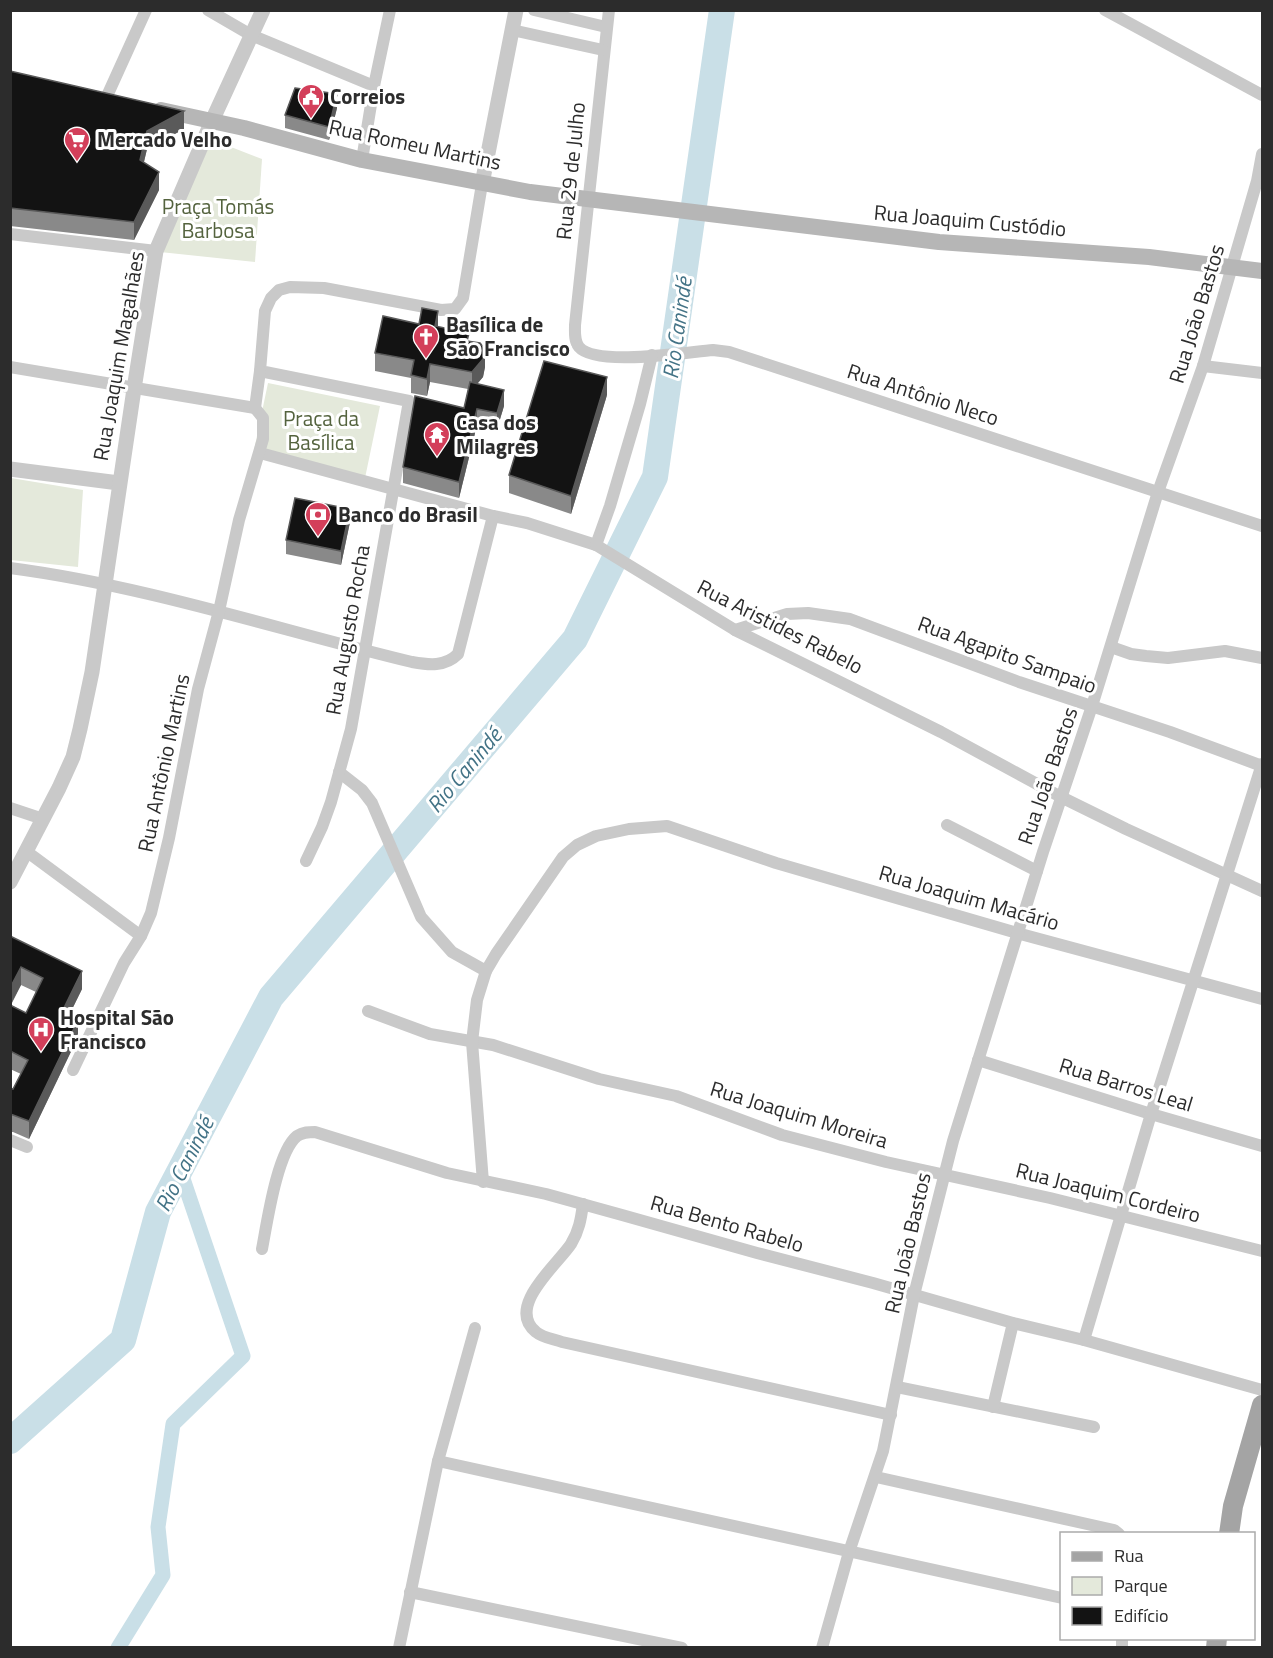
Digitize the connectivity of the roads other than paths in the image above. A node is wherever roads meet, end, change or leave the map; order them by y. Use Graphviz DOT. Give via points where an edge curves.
graph roads {
  1 [pos="147,10"];
  2 [pos="208,10"];
  3 [pos="263,10"];
  4 [pos="390,10"];
  5 [pos="516,10"];
  6 [pos="534,10"];
  7 [pos="609,10"];
  8 [pos="1105,10"];
  9 [pos="606,27"];
  10 [pos="512,30"];
  11 [pos="251,35"];
  12 [pos="603,50"];
  13 [pos="374,86"];
  14 [pos="101,94"];
  15 [pos="1263,95"];
  16 [pos="127,101"];
  17 [pos="148,107"];
  18 [pos="212,121"];
  19 [pos="1263,154"];
  20 [pos="362,160"];
  21 [pos="482,184"];
  22 [pos="587,198"];
  23 [pos="674,210"];
  24 [pos="10,234"];
  25 [pos="156,251"];
  26 [pos="1232,267"];
  27 [pos="1263,271"];
  28 [pos="574,336"];
  29 [pos="657,355"];
  30 [pos="1203,366"];
  31 [pos="10,368"];
  32 [pos="260,371"];
  33 [pos="1263,374"];
  34 [pos="134,388"];
  35 [pos="255,408"];
  36 [pos="260,453"];
  37 [pos="10,469"];
  38 [pos="119,483"];
  39 [pos="393,490"];
  40 [pos="1158,492"];
  41 [pos="493,516"];
  42 [pos="1263,526"];
  43 [pos="596,545"];
  44 [pos="10,568"];
  45 [pos="105,585"];
  46 [pos="219,611"];
  47 [pos="735,630"];
  48 [pos="1111,647"];
  49 [pos="363,650"];
  50 [pos="1263,658"];
  51 [pos="1092,706"];
  52 [pos="1262,765"];
  53 [pos="339,772"];
  54 [pos="1061,797"];
  55 [pos="10,808"];
  56 [pos="43,819"];
  57 [pos="947,825"];
  58 [pos="26,852"];
  59 [pos="306,861"];
  60 [pos="1037,871"];
  61 [pos="1228,875"];
  62 [pos="10,882"];
  63 [pos="1263,891"];
  64 [pos="1017,933"];
  65 [pos="141,936"];
  66 [pos="486,971"];
  67 [pos="1194,980"];
  68 [pos="1263,999"];
  69 [pos="368,1011"];
  70 [pos="472,1042"];
  71 [pos="978,1060"];
  72 [pos="73,1070"];
  73 [pos="1151,1114"];
  74 [pos="10,1140"];
  75 [pos="1263,1146"];
  76 [pos="27,1147"];
  77 [pos="943,1174"];
  78 [pos="483,1182"];
  79 [pos="583,1204"];
  80 [pos="1120,1215"];
  81 [pos="261,1249"];
  82 [pos="1263,1251"];
  83 [pos="914,1295"];
  84 [pos="1013,1323"];
  85 [pos="475,1328"];
  86 [pos="1084,1341"];
  87 [pos="897,1387"];
  88 [pos="1263,1390"];
  89 [pos="1263,1405"];
  90 [pos="993,1407"];
  91 [pos="891,1415"];
  92 [pos="1094,1427"];
  93 [pos="1257,1440"];
  94 [pos="438,1461"];
  95 [pos="876,1477"];
  96 [pos="1117,1532"];
  97 [pos="1229,1532"];
  98 [pos="849,1552"];
  99 [pos="410,1592"];
  100 [pos="1060,1598"];
  101 [pos="399,1647"];
  102 [pos="682,1647"];
  103 [pos="822,1647"];
  1 -- 14 [label="street"];
  2 -- 11 [label="street"];
  3 -- 11 [label="street, Rua Joaquim Magalhães"];
  4 -- 13 [label="street"];
  5 -- 10 [label="street"];
  6 -- 9 [label="street"];
  7 -- 9 [label="street, Rua 29 de Julho"];
  8 -- 15 [label="street"];
  9 -- 12 [label="street, Rua 29 de Julho"];
  10 -- 12 [label="street"];
  10 -- 21 [label="street"];
  11 -- 13 [label="street"];
  11 -- 18 [label="street, Rua Joaquim Magalhães"];
  12 -- 22 [label="street, Rua 29 de Julho"];
  13 -- 20 [label="street"];
  14 -- 16 [label="main road"];
  17 -- 18 [label="main road, Rua Romeu Martins"];
  18 -- 20 [label="main road, Rua Romeu Martins"];
  18 -- 25 [label="street, Rua Joaquim Magalhães"];
  19 -- 26 [label="street, Rua João Bastos"];
  20 -- 21 [label="main road, Rua Romeu Martins"];
  21 -- 22 [label="main road, Rua Romeu Martins"];
  21 -- 32 [label="street" via="463,298 455,309 290,286 279,290 265,311"];
  22 -- 23 [label="main road, Rua Romeu Martins"];
  22 -- 28 [label="street, Rua 29 de Julho"];
  23 -- 26 [label="main road, Rua Joaquim Custódio" via="939,242"];
  24 -- 25 [label="street"];
  25 -- 34 [label="street, Rua Joaquim Magalhães"];
  26 -- 27 [label="main road, Rua Joaquim Custódio"];
  26 -- 30 [label="street, Rua João Bastos"];
  28 -- 29 [label="street, Rua Antônio Neco" via="579,347 590,354"];
  29 -- 40 [label="street, Rua Antônio Neco" via="729,352"];
  29 -- 43 [label="street"];
  30 -- 33 [label="street"];
  30 -- 40 [label="street, Rua João Bastos"];
  31 -- 34 [label="street"];
  32 -- 35 [label="street"];
  32 -- 39 [label="street, Rua Augusto Rocha" via="409,401"];
  34 -- 35 [label="street"];
  34 -- 38 [label="street, Rua Joaquim Magalhães"];
  35 -- 36 [label="street, Rua Antônio Martins" via="263,418"];
  36 -- 39 [label="street, Rua Aristides Rabelo"];
  36 -- 46 [label="street, Rua Antônio Martins" via="238,520"];
  37 -- 38 [label="street"];
  38 -- 45 [label="street, Rua Joaquim Magalhães"];
  39 -- 41 [label="street, Rua Aristides Rabelo"];
  39 -- 49 [label="street, Rua Augusto Rocha"];
  40 -- 42 [label="street, Rua Antônio Neco"];
  40 -- 48 [label="street, Rua João Bastos"];
  41 -- 43 [label="street, Rua Aristides Rabelo"];
  41 -- 49 [label="street" via="458,654 440,664 424,664"];
  43 -- 47 [label="street, Rua Aristides Rabelo"];
  44 -- 45 [label="street"];
  45 -- 46 [label="street"];
  45 -- 56 [label="street, Rua Joaquim Magalhães" via="92,672 73,757"];
  46 -- 49 [label="street"];
  46 -- 65 [label="street, Rua Antônio Martins" via="198,689 162,869"];
  47 -- 51 [label="street, Rua Agapito Sampaio" via="787,614 850,619"];
  47 -- 54 [label="street, Rua Aristides Rabelo"];
  48 -- 50 [label="street" via="1131,654 1168,658 1225,651"];
  48 -- 51 [label="street, Rua João Bastos"];
  49 -- 53 [label="street, Rua Augusto Rocha" via="351,729"];
  51 -- 52 [label="street, Rua Agapito Sampaio"];
  51 -- 54 [label="street, Rua João Bastos"];
  52 -- 61 [label="street"];
  53 -- 59 [label="street, Rua Augusto Rocha" via="322,827"];
  53 -- 66 [label="street" via="372,803 421,917 452,952"];
  54 -- 60 [label="street, Rua João Bastos"];
  54 -- 61 [label="street, Rua Aristides Rabelo"];
  55 -- 56 [label="street"];
  56 -- 58 [label="street, Rua Joaquim Magalhães"];
  57 -- 60 [label="street"];
  58 -- 62 [label="street, Rua Joaquim Magalhães"];
  58 -- 65 [label="street"];
  60 -- 64 [label="street, Rua João Bastos"];
  61 -- 63 [label="street, Rua Aristides Rabelo"];
  61 -- 67 [label="street"];
  64 -- 66 [label="street, Rua Joaquim Macário" via="776,863 667,826 629,829 596,836 577,845 563,857"];
  64 -- 67 [label="street, Rua Joaquim Macário"];
  64 -- 71 [label="street, Rua João Bastos"];
  65 -- 72 [label="street, Rua Antônio Martins"];
  66 -- 70 [label="street" via="477,1000"];
  67 -- 68 [label="street, Rua Joaquim Macário"];
  67 -- 73 [label="street"];
  69 -- 70 [label="street, Rua Joaquim Moreira" via="430,1034"];
  70 -- 77 [label="street, Rua Joaquim Moreira" via="676,1096 782,1135"];
  70 -- 78 [label="street"];
  71 -- 73 [label="street, Rua Barros Leal"];
  71 -- 77 [label="street, Rua João Bastos"];
  73 -- 75 [label="street, Rua Barros Leal"];
  73 -- 80 [label="street"];
  74 -- 76 [label="street"];
  77 -- 80 [label="street, Rua Joaquim Cordeiro"];
  77 -- 83 [label="street, Rua João Bastos"];
  78 -- 79 [label="street, Rua Bento Rabelo"];
  78 -- 81 [label="street, Rua Bento Rabelo" via="315,1132 303,1133 287,1149 279,1169"];
  79 -- 83 [label="street, Rua Bento Rabelo"];
  79 -- 91 [label="street" via="574,1239 532,1294 528,1318 534,1331 562,1342"];
  80 -- 82 [label="street, Rua Joaquim Cordeiro"];
  80 -- 86 [label="street"];
  83 -- 84 [label="street, Rua Bento Rabelo"];
  83 -- 87 [label="street, Rua João Bastos"];
  84 -- 86 [label="street, Rua Bento Rabelo"];
  84 -- 90 [label="street"];
  85 -- 94 [label="street"];
  86 -- 88 [label="street, Rua Bento Rabelo"];
  87 -- 90 [label="street"];
  87 -- 91 [label="street, Rua João Bastos"];
  89 -- 93 [label="main road"];
  90 -- 92 [label="street"];
  91 -- 95 [label="street, Rua João Bastos"];
  93 -- 97 [label="main road" via="1233,1506"];
  94 -- 98 [label="street"];
  94 -- 99 [label="street"];
  95 -- 96 [label="street"];
  95 -- 98 [label="street, Rua João Bastos"];
  98 -- 100 [label="street"];
  98 -- 103 [label="street, Rua João Bastos"];
  99 -- 101 [label="street"];
  99 -- 102 [label="street"];
}
